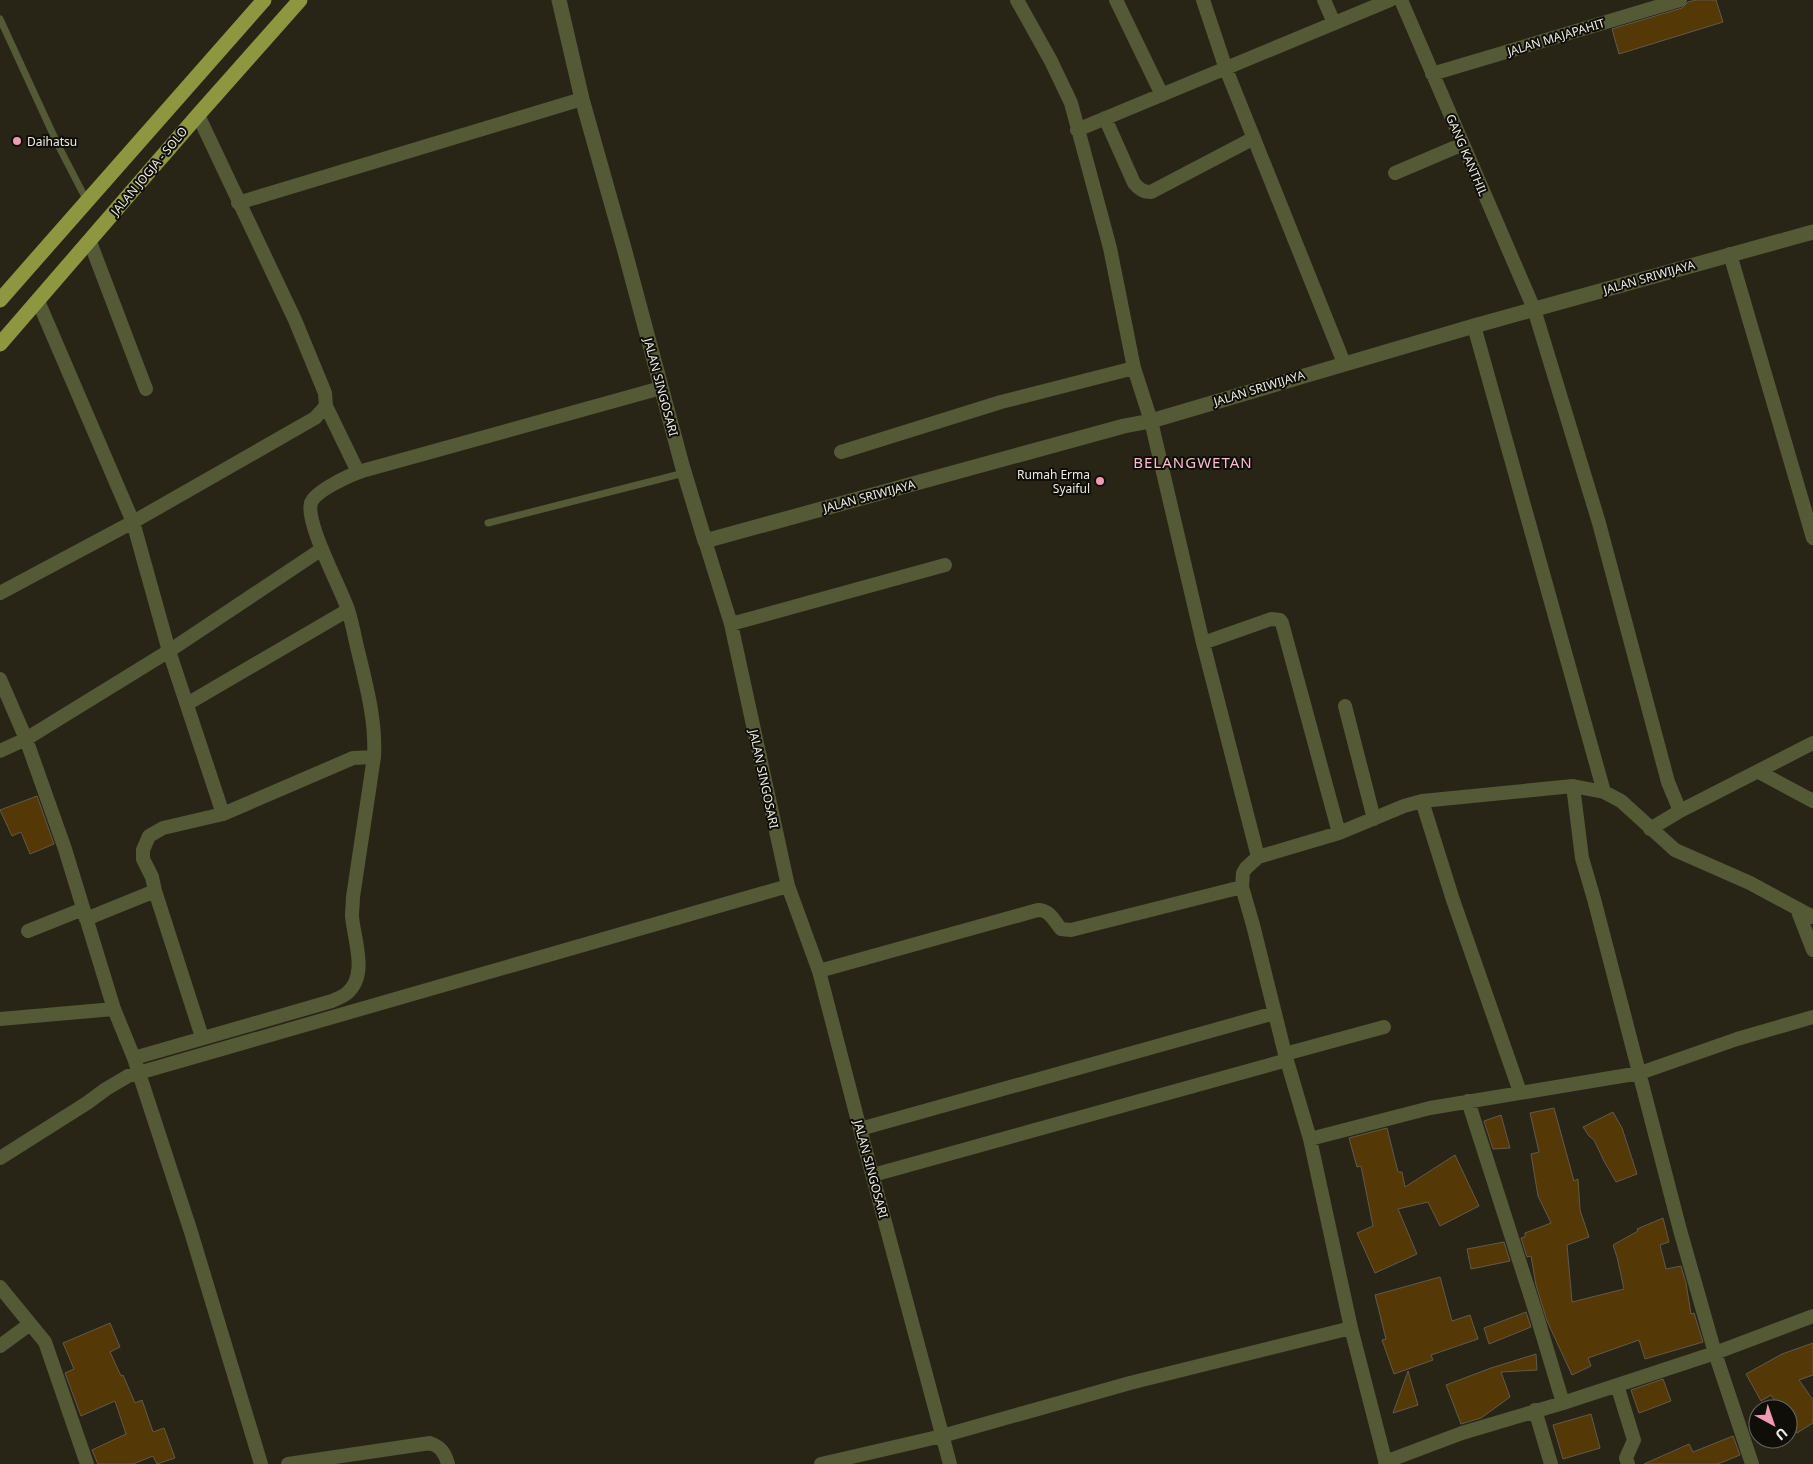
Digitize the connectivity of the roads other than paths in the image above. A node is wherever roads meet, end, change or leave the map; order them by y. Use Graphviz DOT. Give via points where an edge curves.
graph roads {
  1 [pos="264,0"];
  2 [pos="300,0"];
  3 [pos="559,0"];
  4 [pos="1017,0"];
  5 [pos="1116,0"];
  6 [pos="1203,0"];
  7 [pos="1324,0"];
  8 [pos="1390,0"];
  9 [pos="1401,0"];
  10 [pos="1680,0"];
  11 [pos="0,19"];
  12 [pos="1334,23"];
  13 [pos="1226,69"];
  14 [pos="1432,74"];
  15 [pos="1162,95"];
  16 [pos="582,99"];
  17 [pos="198,114"];
  18 [pos="1105,118"];
  19 [pos="1077,130"];
  20 [pos="1254,138"];
  21 [pos="1463,144"];
  22 [pos="1395,173"];
  23 [pos="87,201"];
  24 [pos="238,202"];
  25 [pos="1813,232"];
  26 [pos="90,242"];
  27 [pos="1730,254"];
  28 [pos="0,300"];
  29 [pos="38,301"];
  30 [pos="1534,309"];
  31 [pos="1474,326"];
  32 [pos="0,344"];
  33 [pos="1344,363"];
  34 [pos="1134,368"];
  35 [pos="661,388"];
  36 [pos="146,389"];
  37 [pos="326,406"];
  38 [pos="1151,421"];
  39 [pos="841,452"];
  40 [pos="358,472"];
  41 [pos="685,473"];
  42 [pos="133,522"];
  43 [pos="488,523"];
  44 [pos="1813,538"];
  45 [pos="705,541"];
  46 [pos="322,549"];
  47 [pos="945,564"];
  48 [pos="0,593"];
  49 [pos="348,610"];
  50 [pos="731,624"];
  51 [pos="1204,643"];
  52 [pos="169,651"];
  53 [pos="0,679"];
  54 [pos="187,704"];
  55 [pos="1345,706"];
  56 [pos="26,739"];
  57 [pos="1813,743"];
  58 [pos="0,751"];
  59 [pos="374,756"];
  60 [pos="1759,772"];
  61 [pos="1573,786"];
  62 [pos="1604,792"];
  63 [pos="1422,801"];
  64 [pos="1813,801"];
  65 [pos="1680,811"];
  66 [pos="223,814"];
  67 [pos="1374,819"];
  68 [pos="1650,829"];
  69 [pos="1339,833"];
  70 [pos="1258,857"];
  71 [pos="788,886"];
  72 [pos="1242,887"];
  73 [pos="155,892"];
  74 [pos="1797,909"];
  75 [pos="85,914"];
  76 [pos="1813,916"];
  77 [pos="28,931"];
  78 [pos="1813,950"];
  79 [pos="819,971"];
  80 [pos="114,1009"];
  81 [pos="1274,1012"];
  82 [pos="1813,1017"];
  83 [pos="0,1019"];
  84 [pos="1384,1027"];
  85 [pos="202,1037"];
  86 [pos="1286,1057"];
  87 [pos="134,1058"];
  88 [pos="1640,1073"];
  89 [pos="140,1074"];
  90 [pos="1520,1092"];
  91 [pos="1468,1101"];
  92 [pos="860,1129"];
  93 [pos="1310,1139"];
  94 [pos="0,1158"];
  95 [pos="873,1175"];
  96 [pos="0,1287"];
  97 [pos="1813,1316"];
  98 [pos="30,1324"];
  99 [pos="1351,1328"];
  100 [pos="0,1346"];
  101 [pos="1715,1352"];
  102 [pos="1617,1385"];
  103 [pos="1563,1403"];
  104 [pos="1535,1410"];
  105 [pos="942,1436"];
  106 [pos="1385,1463"];
  107 [pos="87,1464"];
  108 [pos="261,1464"];
  109 [pos="288,1464"];
  110 [pos="448,1464"];
  111 [pos="821,1464"];
  112 [pos="950,1464"];
  113 [pos="1550,1464"];
  114 [pos="1628,1464"];
  115 [pos="1752,1464"];
  1 -- 23 [label="highway, JALAN JOGJA - SOLO"];
  2 -- 17 [label="highway, JALAN JOGJA - SOLO"];
  3 -- 16 [label="street, JALAN SINGOSARI"];
  4 -- 19 [label="street" via="1071,103"];
  5 -- 15 [label="street"];
  6 -- 13 [label="street"];
  7 -- 12 [label="street"];
  8 -- 12 [label="street"];
  9 -- 14 [label="street, GANG KANTHIL"];
  10 -- 14 [label="street, JALAN MAJAPAHIT"];
  11 -- 23 [label="lane"];
  12 -- 13 [label="street"];
  13 -- 15 [label="street"];
  13 -- 20 [label="street"];
  14 -- 21 [label="street, GANG KANTHIL"];
  15 -- 18 [label="street"];
  16 -- 24 [label="street"];
  16 -- 35 [label="street, JALAN SINGOSARI"];
  17 -- 24 [label="street"];
  17 -- 26 [label="highway, JALAN JOGJA - SOLO"];
  18 -- 19 [label="street"];
  18 -- 20 [label="street" via="1134,183 1146,192"];
  19 -- 34 [label="street" via="1110,248"];
  20 -- 33 [label="street"];
  21 -- 22 [label="street"];
  21 -- 30 [label="street, GANG KANTHIL"];
  23 -- 28 [label="highway, JALAN JOGJA - SOLO"];
  24 -- 37 [label="street" via="295,320 325,392"];
  25 -- 27 [label="street, JALAN SRIWIJAYA"];
  26 -- 29 [label="highway, JALAN JOGJA - SOLO"];
  26 -- 36 [label="street"];
  27 -- 30 [label="street, JALAN SRIWIJAYA"];
  27 -- 44 [label="street"];
  29 -- 32 [label="highway, JALAN JOGJA - SOLO"];
  29 -- 42 [label="street"];
  30 -- 31 [label="street, JALAN SRIWIJAYA"];
  30 -- 65 [label="street, GANG KANTHIL" via="1599,523 1668,782"];
  31 -- 33 [label="street, JALAN SRIWIJAYA"];
  31 -- 62 [label="street"];
  33 -- 38 [label="street, JALAN SRIWIJAYA"];
  34 -- 38 [label="street"];
  34 -- 39 [label="street" via="1001,402"];
  35 -- 40 [label="street"];
  35 -- 41 [label="street, JALAN SINGOSARI"];
  37 -- 40 [label="street"];
  37 -- 42 [label="street" via="315,418"];
  38 -- 45 [label="street, JALAN SRIWIJAYA"];
  38 -- 51 [label="street"];
  40 -- 46 [label="street" via="336,483 311,502 310,513"];
  41 -- 43 [label="lane"];
  41 -- 45 [label="street, JALAN SINGOSARI"];
  42 -- 48 [label="street"];
  42 -- 52 [label="street"];
  45 -- 50 [label="street, JALAN SINGOSARI"];
  46 -- 49 [label="street"];
  46 -- 52 [label="street"];
  47 -- 50 [label="street"];
  49 -- 54 [label="street"];
  49 -- 59 [label="street" via="368,694"];
  50 -- 71 [label="street, JALAN SINGOSARI"];
  51 -- 69 [label="street" via="1270,620 1280,620"];
  51 -- 70 [label="street"];
  52 -- 54 [label="street"];
  52 -- 56 [label="street"];
  53 -- 56 [label="street"];
  54 -- 66 [label="street"];
  55 -- 67 [label="street"];
  56 -- 58 [label="street"];
  56 -- 75 [label="street"];
  57 -- 60 [label="street"];
  59 -- 66 [label="street" via="353,758"];
  59 -- 85 [label="street" via="353,897 352,915 359,963 353,985 346,994 332,1001"];
  60 -- 64 [label="street"];
  60 -- 65 [label="street"];
  61 -- 62 [label="street"];
  61 -- 63 [label="street"];
  61 -- 88 [label="street" via="1582,858"];
  62 -- 68 [label="street" via="1621,801"];
  63 -- 67 [label="street"];
  63 -- 90 [label="street"];
  65 -- 68 [label="street"];
  66 -- 73 [label="street" via="163,828 149,836 143,859"];
  67 -- 69 [label="street"];
  68 -- 74 [label="street" via="1675,850 1750,883"];
  69 -- 70 [label="street"];
  70 -- 72 [label="street" via="1243,873"];
  71 -- 79 [label="street, JALAN SINGOSARI"];
  71 -- 89 [label="street"];
  72 -- 79 [label="street" via="1071,930 1061,929 1049,913 1038,910"];
  72 -- 81 [label="street"];
  73 -- 75 [label="street"];
  73 -- 85 [label="street"];
  74 -- 76 [label="street"];
  74 -- 78 [label="street"];
  75 -- 77 [label="street"];
  75 -- 80 [label="street"];
  79 -- 92 [label="street, JALAN SINGOSARI"];
  80 -- 83 [label="street"];
  80 -- 87 [label="street"];
  81 -- 86 [label="street"];
  81 -- 92 [label="street"];
  82 -- 88 [label="street"];
  84 -- 86 [label="street"];
  85 -- 87 [label="street"];
  86 -- 93 [label="street"];
  86 -- 95 [label="street"];
  87 -- 89 [label="street"];
  88 -- 90 [label="street"];
  88 -- 101 [label="street"];
  89 -- 94 [label="street" via="128,1076 106,1089"];
  89 -- 108 [label="street"];
  90 -- 91 [label="street"];
  91 -- 93 [label="street"];
  91 -- 103 [label="street"];
  92 -- 95 [label="street, JALAN SINGOSARI"];
  93 -- 99 [label="street"];
  95 -- 105 [label="street, JALAN SINGOSARI"];
  96 -- 98 [label="street"];
  97 -- 101 [label="street"];
  98 -- 100 [label="street"];
  98 -- 107 [label="street" via="45,1342 52,1359"];
  99 -- 105 [label="street" via="1130,1383"];
  99 -- 106 [label="street"];
  101 -- 102 [label="street"];
  101 -- 115 [label="street"];
  102 -- 103 [label="street"];
  102 -- 114 [label="street" via="1634,1440 1627,1454"];
  103 -- 104 [label="street"];
  104 -- 106 [label="street" via="1462,1433"];
  104 -- 113 [label="street"];
  105 -- 111 [label="street"];
  105 -- 112 [label="street, JALAN SINGOSARI"];
  109 -- 110 [label="street" via="430,1443 443,1451"];
}
